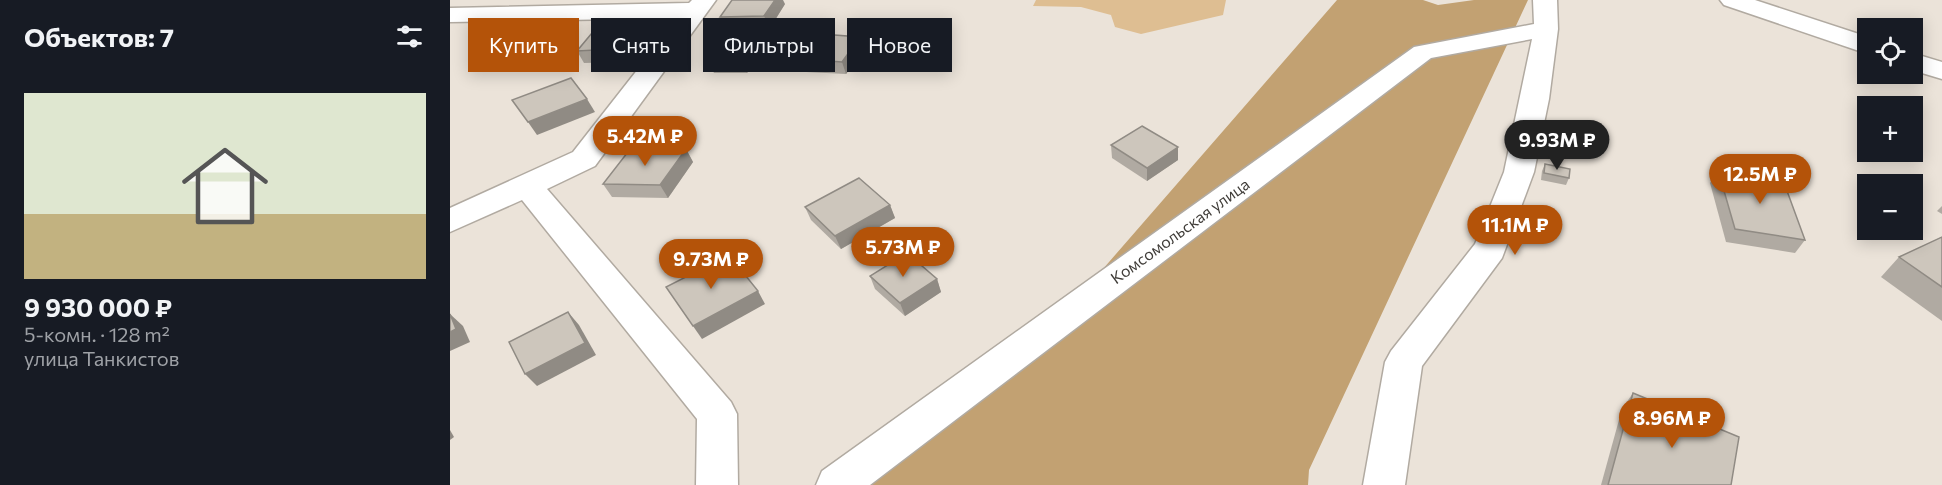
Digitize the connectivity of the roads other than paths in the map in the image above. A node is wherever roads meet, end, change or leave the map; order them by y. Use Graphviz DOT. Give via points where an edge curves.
graph roads {
  1 [pos="1732,0"];
  2 [pos="700,5"];
  3 [pos="450,15"];
  4 [pos="1546,15"];
  5 [pos="1857,42"];
  6 [pos="1923,65"];
  7 [pos="1942,71"];
  8 [pos="528,187"];
  9 [pos="450,221"];
  10 [pos="717,485"];
  11 [pos="837,485"];
  12 [pos="1384,485"];
  1 -- 5 [label="street"];
  2 -- 3 [label="street"];
  2 -- 8 [label="street" via="584,159"];
  4 -- 11 [label="street, Комсомольская улица" via="1424,52"];
  4 -- 12 [label="street" via="1535,99 1519,172 1490,249 1404,362"];
  6 -- 7 [label="street"];
  8 -- 9 [label="street"];
  8 -- 10 [label="street" via="717,414"];
}
